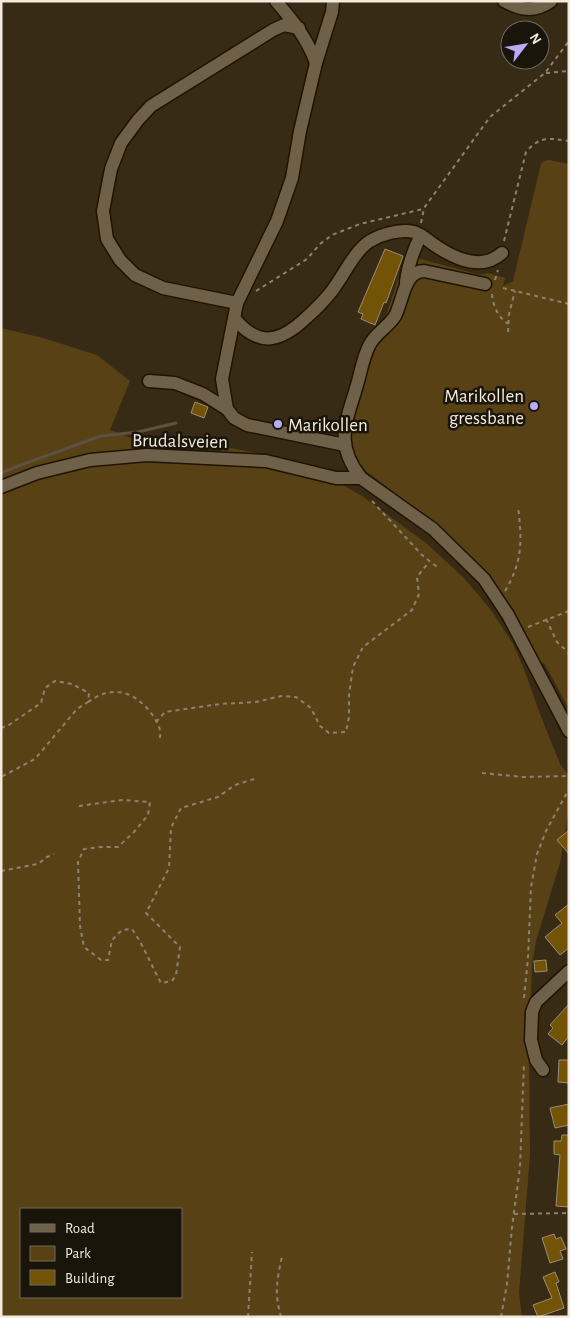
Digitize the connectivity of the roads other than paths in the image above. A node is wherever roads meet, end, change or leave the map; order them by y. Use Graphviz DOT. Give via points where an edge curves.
graph roads {
  1 [pos="276,1"];
  2 [pos="333,1"];
  3 [pos="504,1"];
  4 [pos="551,1"];
  5 [pos="299,28"];
  6 [pos="316,63"];
  7 [pos="422,235"];
  8 [pos="502,253"];
  9 [pos="491,286"];
  10 [pos="406,290"];
  11 [pos="237,303"];
  12 [pos="235,319"];
  13 [pos="149,381"];
  14 [pos="227,409"];
  15 [pos="345,445"];
  16 [pos="361,478"];
  17 [pos="1,486"];
  18 [pos="567,725"];
  19 [pos="569,971"];
  20 [pos="543,1070"];
  1 -- 5 [label="street"];
  2 -- 6 [label="street"];
  3 -- 4 [label="street" via="523,9 536,8"];
  5 -- 6 [label="street"];
  5 -- 11 [label="street" via="284,25 273,30 151,106 129,130 111,169 103,211 107,239 135,276 162,288"];
  6 -- 11 [label="street" via="292,178 277,221"];
  7 -- 8 [label="street" via="445,252 463,260 488,262"];
  7 -- 10 [label="street" via="408,268"];
  7 -- 12 [label="street" via="412,232 385,234 366,244 325,299 294,330 281,337 266,339 252,336"];
  9 -- 10 [label="street" via="421,271 411,277"];
  10 -- 15 [label="street" via="395,315 366,352 343,431"];
  11 -- 12 [label="street"];
  12 -- 14 [label="street" via="222,379"];
  13 -- 14 [label="street" via="187,387"];
  14 -- 15 [label="street" via="234,418 247,425"];
  15 -- 16 [label="street" via="349,460"];
  16 -- 17 [label="street, Brudalsveien" via="336,478 266,461 147,455 90,460"];
  16 -- 18 [label="street" via="433,529 484,579"];
  19 -- 20 [label="street" via="536,1002 532,1012 531,1040 536,1060"];
}
